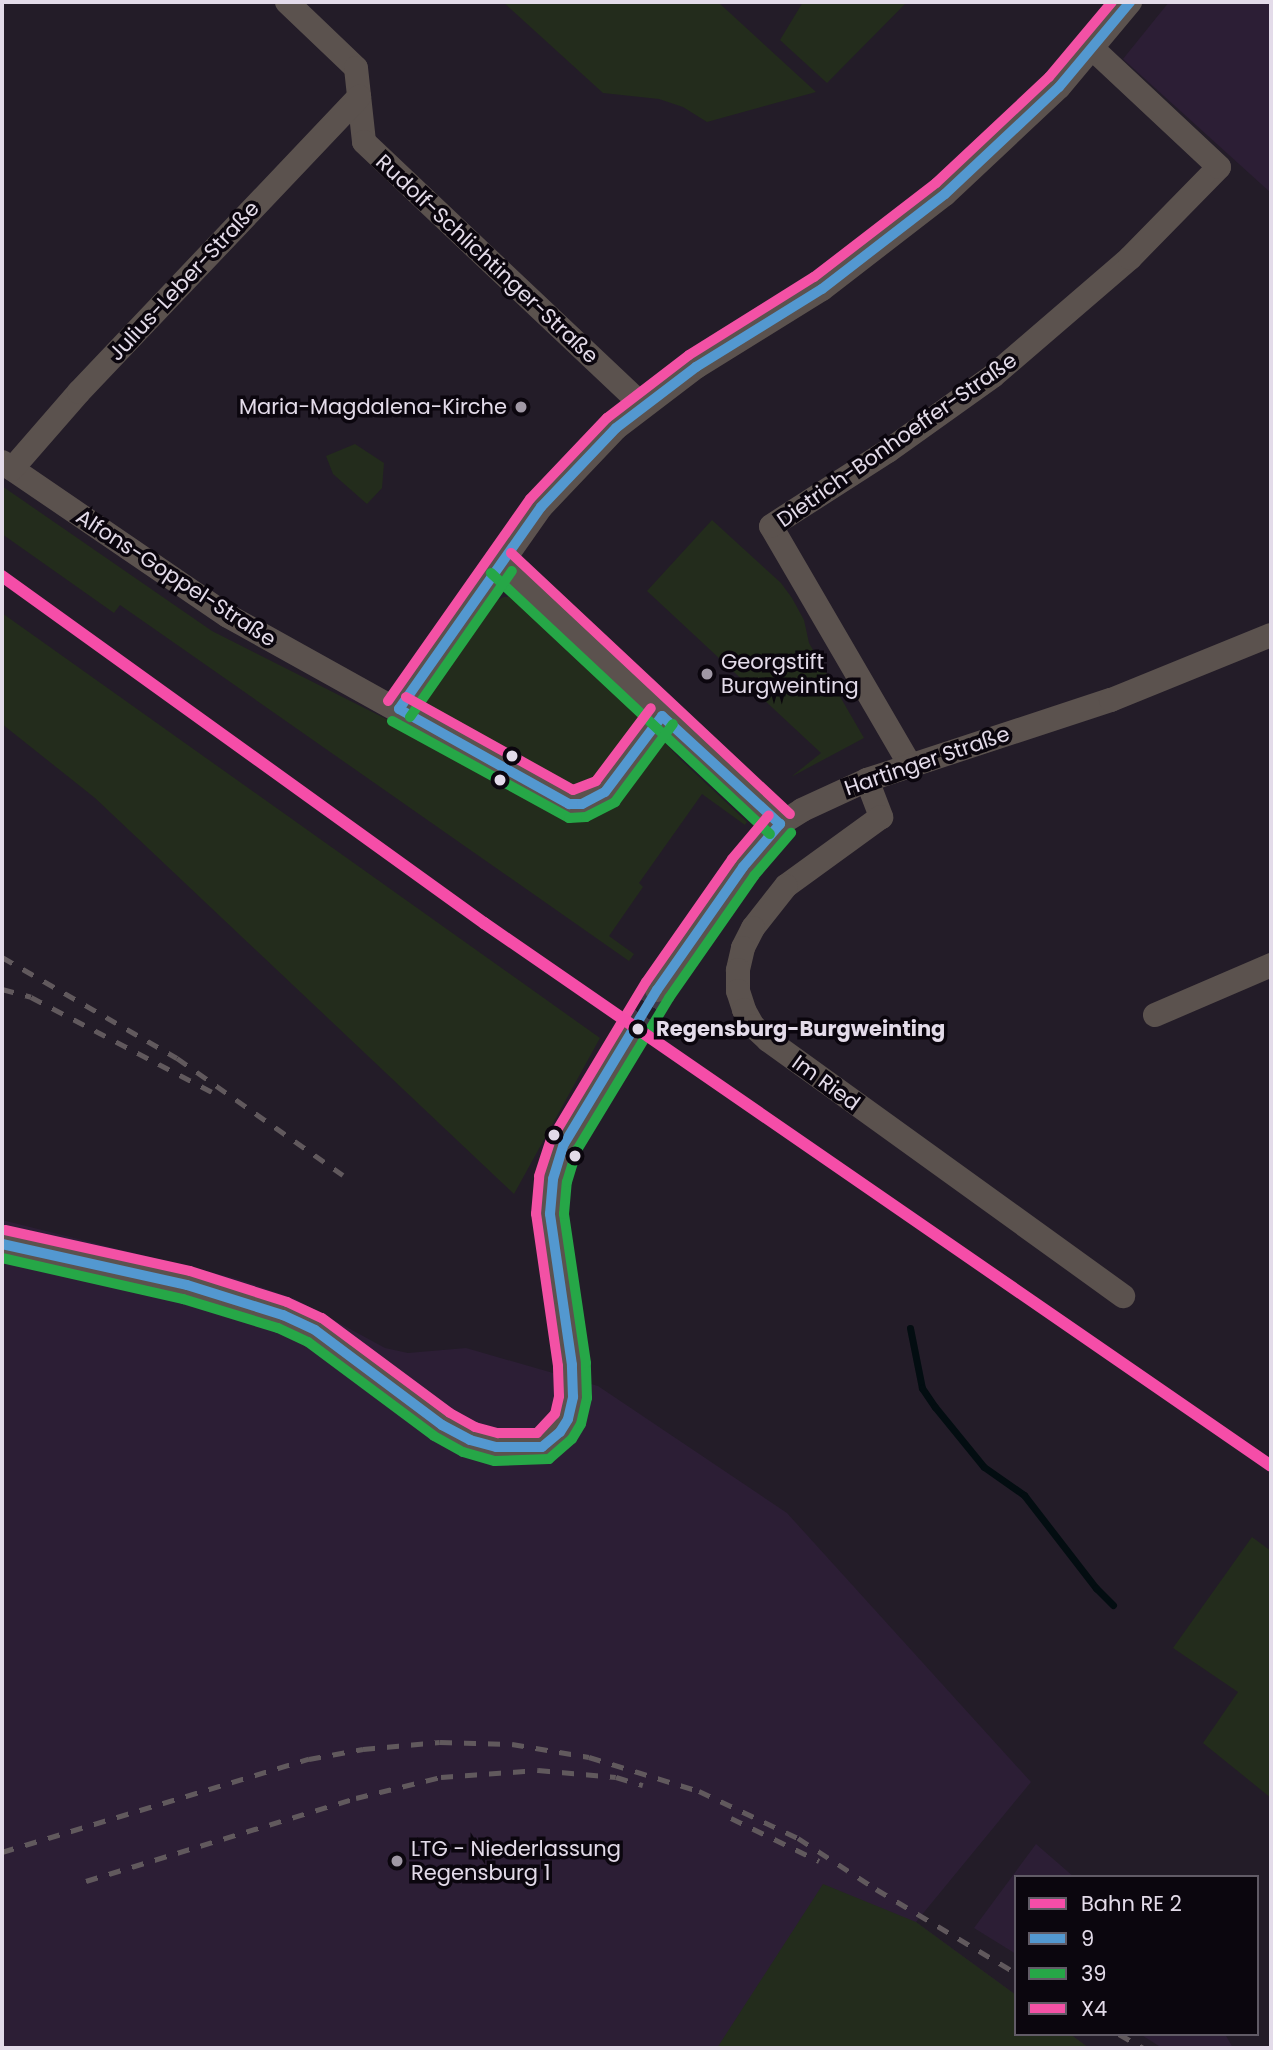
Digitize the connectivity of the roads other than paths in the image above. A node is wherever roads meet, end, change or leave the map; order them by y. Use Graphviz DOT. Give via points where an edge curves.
graph roads {
  1 [pos="287,2"];
  2 [pos="1130,2"];
  3 [pos="1093,49"];
  4 [pos="359,97"];
  5 [pos="643,406"];
  6 [pos="7,466"];
  7 [pos="501,563"];
  8 [pos="1271,635"];
  9 [pos="399,709"];
  10 [pos="662,716"];
  11 [pos="910,765"];
  12 [pos="867,780"];
  13 [pos="780,824"];
  14 [pos="1271,965"];
  15 [pos="657,990"];
  16 [pos="1155,1015"];
  17 [pos="628,1034"];
  18 [pos="2,1244"];
  19 [pos="1123,1296"];
  1 -- 4 [label="street, Rudolf-Schlichtinger-Straße" via="356,68"];
  2 -- 3 [label="street"];
  3 -- 5 [label="street" via="1020,126 880,246"];
  3 -- 11 [label="street, Dietrich-Bonhoeffer-Straße" via="1219,167 1130,258 993,376 771,526"];
  4 -- 5 [label="street, Rudolf-Schlichtinger-Straße" via="363,142"];
  4 -- 6 [label="street, Julius-Leber-Straße"];
  5 -- 7 [label="street" via="550,497"];
  6 -- 9 [label="street, Alfons-Goppel-Straße" via="228,616"];
  7 -- 9 [label="street"];
  7 -- 10 [label="street"];
  8 -- 11 [label="street, Hartinger Straße" via="1111,700"];
  9 -- 10 [label="street, Alfons-Goppel-Straße" via="569,804 582,804 604,792"];
  10 -- 13 [label="street"];
  11 -- 12 [label="street, Hartinger Straße"];
  12 -- 13 [label="street, Hartinger Straße"];
  12 -- 19 [label="street, Im Ried" via="881,817 786,886 753,928 738,970 744,1010 768,1040"];
  13 -- 15 [label="street, Hartinger Straße" via="743,867"];
  14 -- 16 [label="street"];
  17 -- 18 [label="street" via="564,1144 552,1179 552,1234 572,1365 572,1409 560,1432 542,1447 496,1447 470,1440 442,1425 315,1330 283,1315 187,1285"];
}
